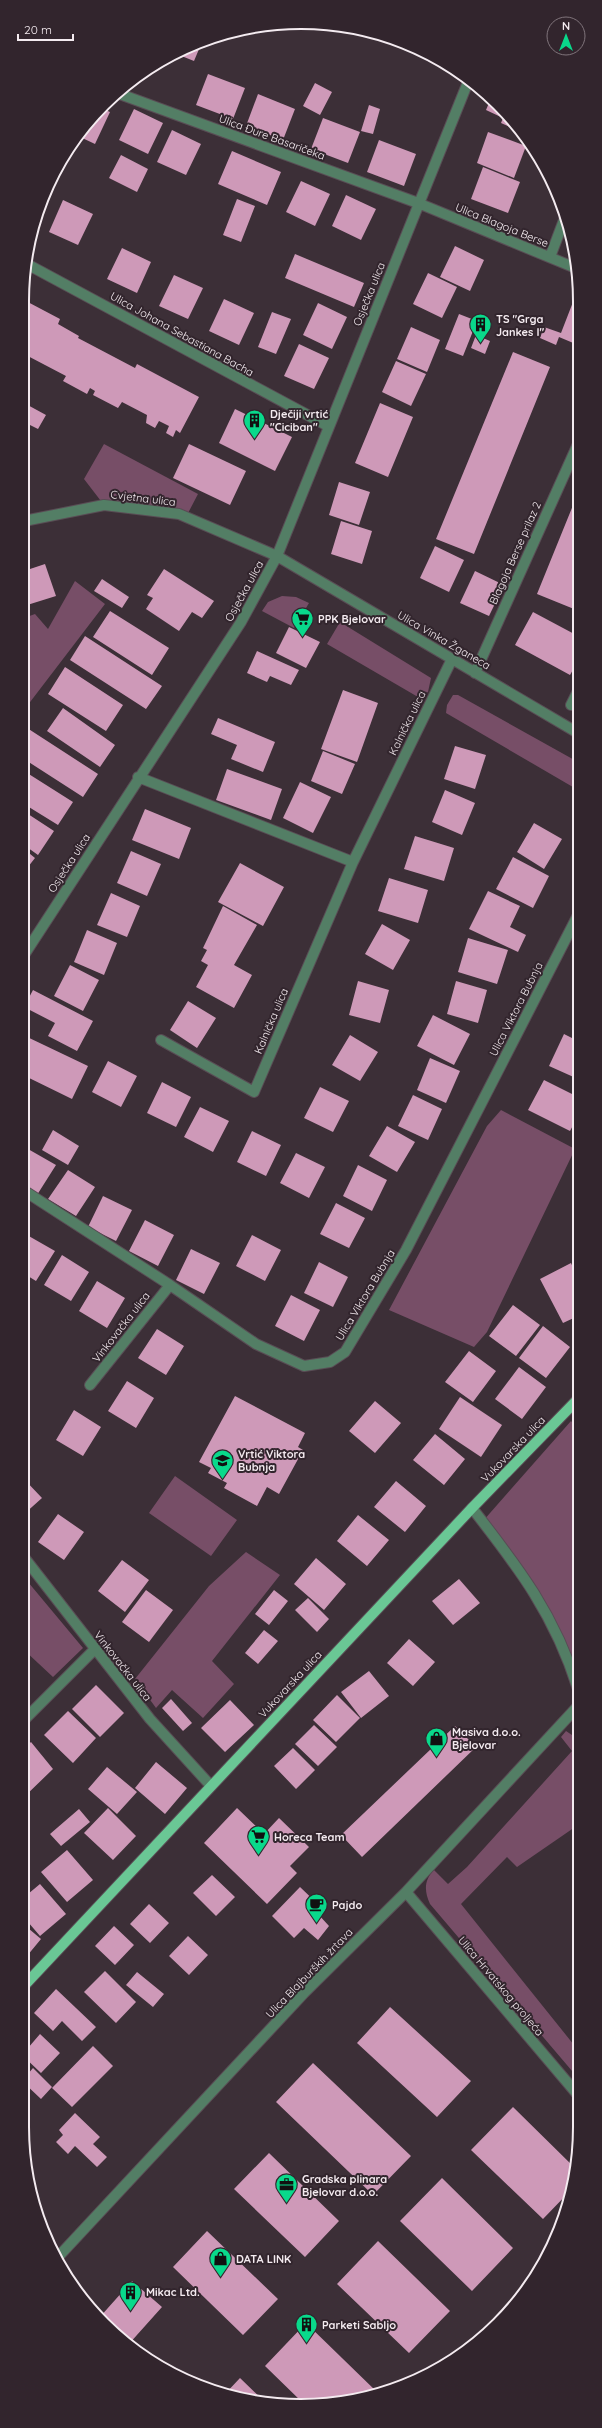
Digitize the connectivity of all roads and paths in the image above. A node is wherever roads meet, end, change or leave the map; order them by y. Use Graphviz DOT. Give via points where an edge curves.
graph roads {
  1 [pos="467,85"];
  2 [pos="123,95"];
  3 [pos="418,203"];
  4 [pos="562,225"];
  5 [pos="550,257"];
  6 [pos="31,266"];
  7 [pos="571,266"];
  8 [pos="328,426"];
  9 [pos="573,455"];
  10 [pos="29,520"];
  11 [pos="277,556"];
  12 [pos="452,659"];
  13 [pos="475,673"];
  14 [pos="573,701"];
  15 [pos="571,705"];
  16 [pos="573,730"];
  17 [pos="138,777"];
  18 [pos="353,862"];
  19 [pos="573,925"];
  20 [pos="29,947"];
  21 [pos="161,1040"];
  22 [pos="29,1194"];
  23 [pos="170,1285"];
  24 [pos="90,1385"];
  25 [pos="573,1405"];
  26 [pos="472,1508"];
  27 [pos="29,1564"];
  28 [pos="95,1648"];
  29 [pos="573,1673"];
  30 [pos="573,1711"];
  31 [pos="29,1714"];
  32 [pos="211,1786"];
  33 [pos="406,1892"];
  34 [pos="29,1981"];
  35 [pos="573,2089"];
  36 [pos="61,2254"];
  1 -- 3 [label="street, Osječka ulica"];
  2 -- 3 [label="street, Ulica Đure Basaričeka"];
  3 -- 5 [label="street, Ulica Blagoja Berse"];
  3 -- 8 [label="street, Osječka ulica"];
  4 -- 5 [label="street"];
  5 -- 7 [label="street, Ulica Blagoja Berse"];
  6 -- 8 [label="street, Ulica Johana Sebastiana Bacha"];
  8 -- 11 [label="street, Osječka ulica"];
  9 -- 13 [label="street, Blagoja Berse prilaz 2"];
  10 -- 11 [label="street, Cvjetna ulica" via="104,505 179,514"];
  11 -- 12 [label="street, Ulica Vinka Žganeca"];
  11 -- 17 [label="street, Osječka ulica" via="241,622"];
  12 -- 13 [label="street, Ulica Vinka Žganeca"];
  12 -- 18 [label="street, Kalnička ulica"];
  13 -- 16 [label="street, Ulica Vinka Žganeca"];
  14 -- 15 [label="street"];
  17 -- 18 [label="street"];
  17 -- 20 [label="street, Osječka ulica"];
  18 -- 21 [label="street, Kalnička ulica" via="254,1092"];
  19 -- 23 [label="street, Ulica Viktora Bubnja" via="406,1250 345,1352 330,1362 304,1366 256,1344"];
  22 -- 23 [label="street, Ulica Viktora Bubnja"];
  23 -- 24 [label="street, Vinkovačka ulica"];
  25 -- 26 [label="main road, Vukovarska ulica"];
  26 -- 29 [label="street" via="534,1590 567,1654"];
  26 -- 32 [label="main road, Vukovarska ulica"];
  27 -- 28 [label="street, Vinkovačka ulica"];
  28 -- 31 [label="street"];
  28 -- 32 [label="street, Vinkovačka ulica" via="150,1719"];
  30 -- 33 [label="street, Ulica Blajburških žrtava"];
  32 -- 34 [label="main road, Vukovarska ulica"];
  33 -- 35 [label="street, Ulica Hrvatskog proljeća"];
  33 -- 36 [label="street, Ulica Blajburških žrtava" via="304,1993"];
}
